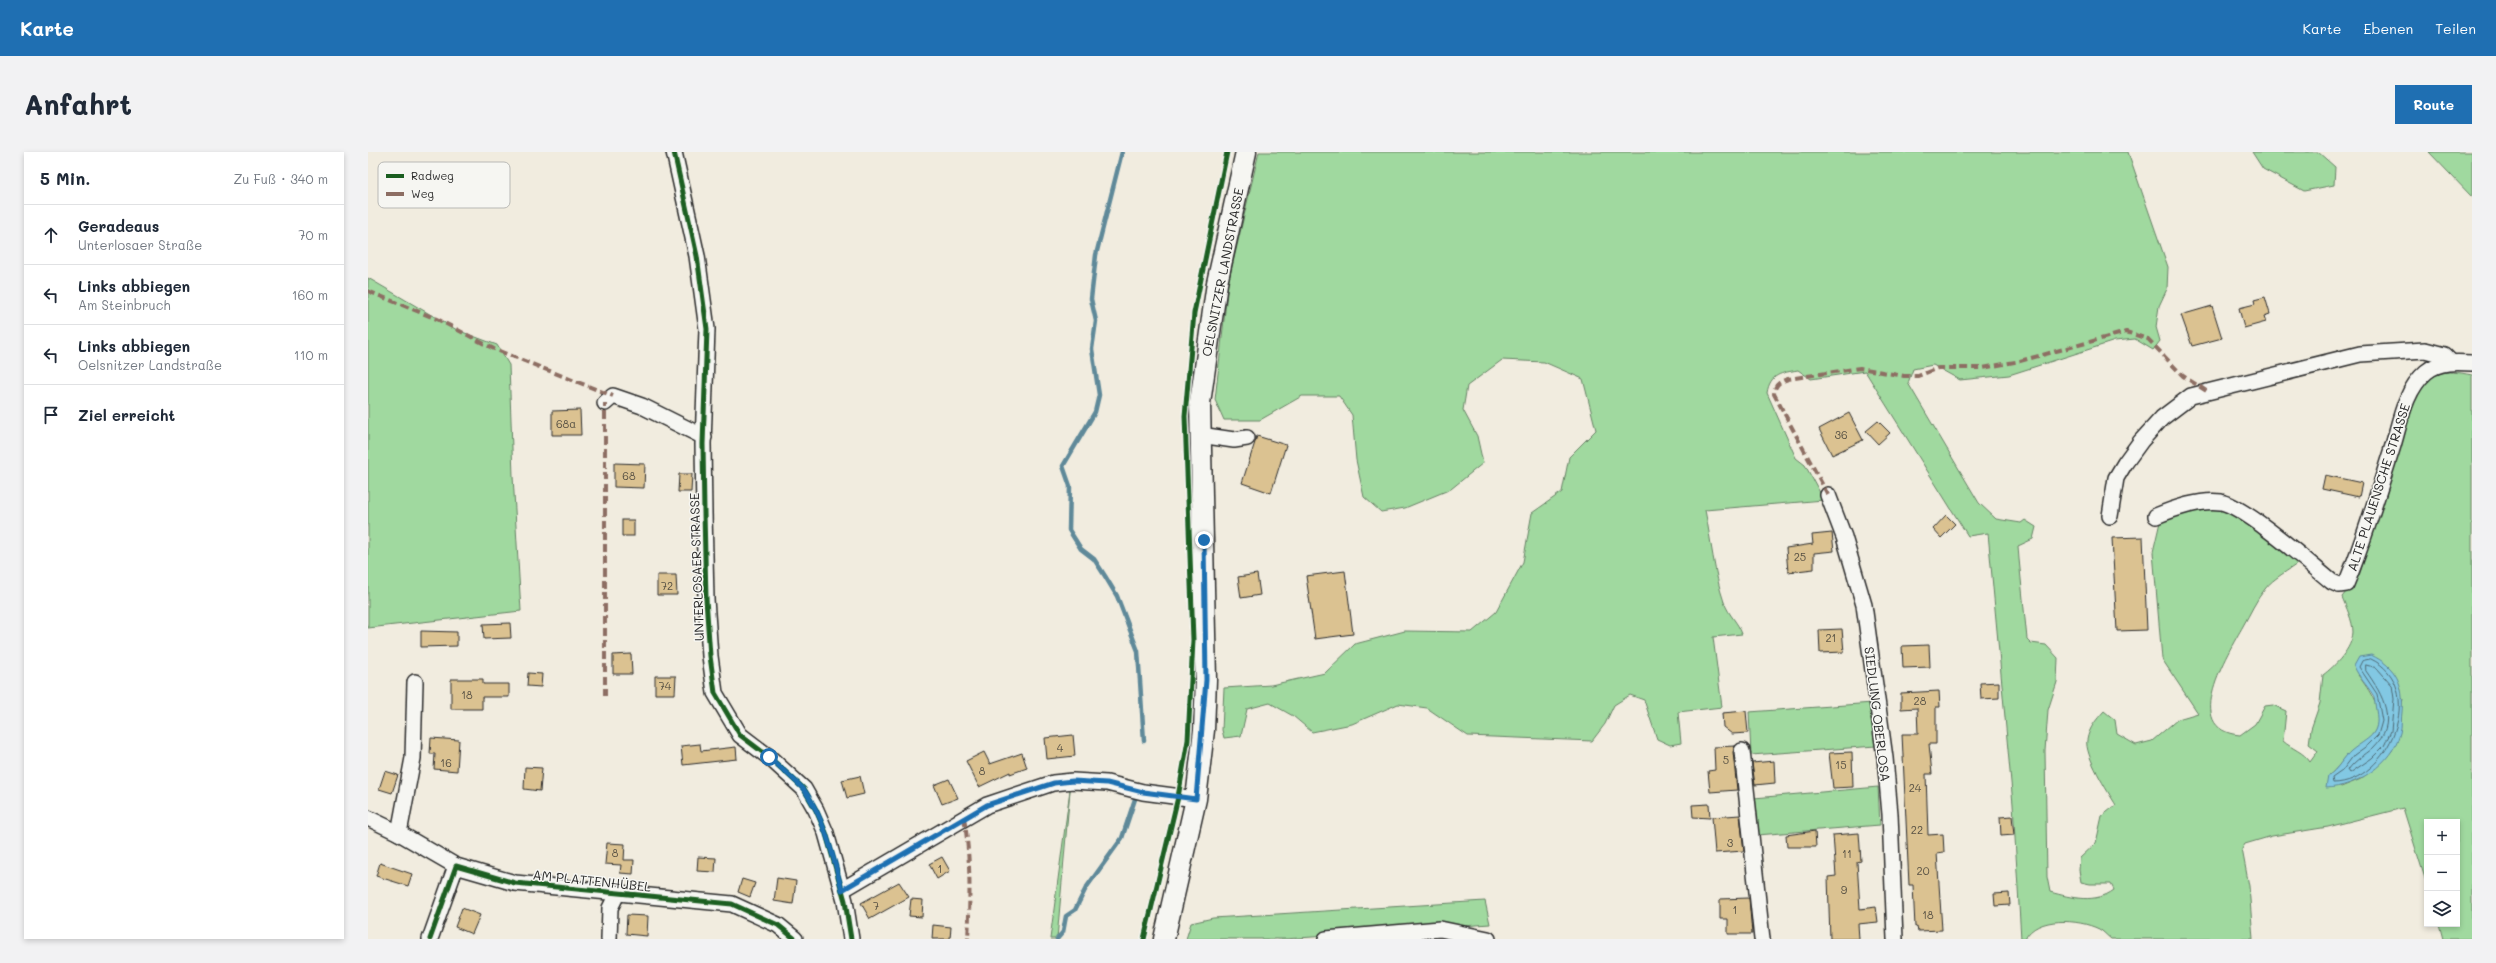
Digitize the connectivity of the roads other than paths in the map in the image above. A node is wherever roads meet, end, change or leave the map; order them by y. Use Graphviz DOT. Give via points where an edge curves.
graph roads {
  1 [pos="674,152"];
  2 [pos="1246,152"];
  3 [pos="2451,362"];
  4 [pos="2472,363"];
  5 [pos="605,403"];
  6 [pos="1200,435"];
  7 [pos="704,437"];
  8 [pos="1247,438"];
  9 [pos="1828,495"];
  10 [pos="2110,516"];
  11 [pos="2156,516"];
  12 [pos="415,682"];
  13 [pos="1742,750"];
  14 [pos="1196,799"];
  15 [pos="368,818"];
  16 [pos="399,833"];
  17 [pos="456,866"];
  18 [pos="842,890"];
  19 [pos="617,894"];
  20 [pos="430,939"];
  21 [pos="609,939"];
  22 [pos="796,939"];
  23 [pos="851,939"];
  24 [pos="1164,939"];
  25 [pos="1326,939"];
  26 [pos="1488,939"];
  27 [pos="1762,939"];
  28 [pos="1895,939"];
  1 -- 7 [label="street, UNTERLOSAER STRASSE" via="697,256 707,329"];
  2 -- 6 [label="main road, OELSNITZER LANDSTRASSE" via="1217,283 1200,403"];
  3 -- 4 [label="street, ALTE PLAUENSCHE STRASSE"];
  3 -- 10 [label="street, ALTE PLAUENSCHE STRASSE" via="2444,355 2425,350 2368,354 2191,396 2162,418 2125,463 2116,478"];
  3 -- 11 [label="street, ALTE PLAUENSCHE STRASSE" via="2426,372 2407,399 2346,584 2332,582 2283,542 2231,505 2220,502 2190,505"];
  5 -- 7 [label="street" via="613,396 642,406"];
  6 -- 8 [label="street" via="1234,440"];
  6 -- 14 [label="main road, OELSNITZER LANDSTRASSE" via="1206,680"];
  7 -- 18 [label="street, UNTERLOSAER STRASSE" via="706,599 715,693 740,735 804,789 826,833"];
  9 -- 28 [label="street, SIEDLUNG OBERLOSA" via="1844,537 1864,605 1890,814"];
  12 -- 16 [label="street" via="413,758"];
  13 -- 27 [label="street"];
  14 -- 18 [label="street" via="1143,792 1107,783 1054,783 987,805"];
  14 -- 24 [label="main road, OELSNITZER LANDSTRASSE"];
  15 -- 16 [label="street, AM PLATTENHÜBEL"];
  16 -- 17 [label="street, AM PLATTENHÜBEL"];
  17 -- 19 [label="street, AM PLATTENHÜBEL" via="515,883"];
  17 -- 20 [label="street"];
  18 -- 23 [label="street, UNTERLOSAER STRASSE"];
  19 -- 21 [label="street, AM PLATTENHÜBEL" via="610,908"];
  19 -- 22 [label="street, AM PLATTENHÜBEL" via="732,904 778,925"];
  25 -- 26 [label="street" via="1440,929"];
}
